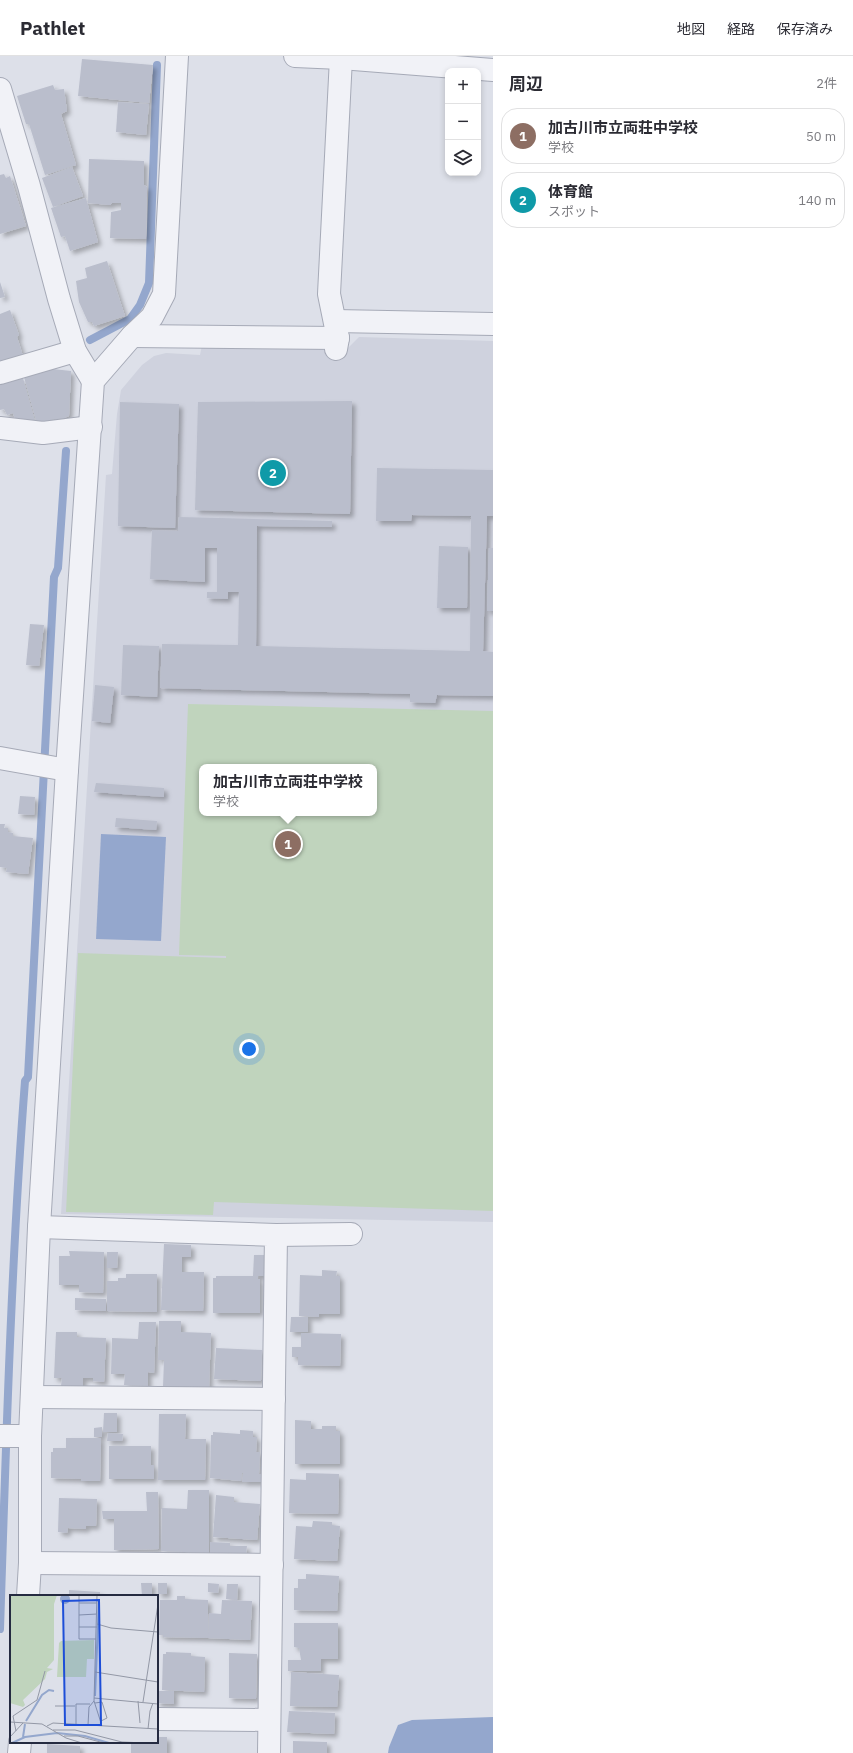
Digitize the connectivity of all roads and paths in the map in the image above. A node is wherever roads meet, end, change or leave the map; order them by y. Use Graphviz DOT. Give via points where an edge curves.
graph roads {
  1 [pos="177,56"];
  2 [pos="295,56"];
  3 [pos="341,58"];
  4 [pos="493,70"];
  5 [pos="1,96"];
  6 [pos="493,324"];
  7 [pos="132,336"];
  8 [pos="337,336"];
  9 [pos="75,351"];
  10 [pos="0,373"];
  11 [pos="93,381"];
  12 [pos="91,427"];
  13 [pos="0,428"];
  14 [pos="0,758"];
  15 [pos="67,770"];
  16 [pos="39,1227"];
  17 [pos="351,1234"];
  18 [pos="276,1235"];
  19 [pos="32,1396"];
  20 [pos="274,1399"];
  21 [pos="0,1436"];
  22 [pos="30,1436"];
  23 [pos="30,1563"];
  24 [pos="272,1565"];
  25 [pos="28,1595"];
  26 [pos="158,1719"];
  27 [pos="270,1720"];
  28 [pos="20,1743"];
  29 [pos="19,1753"];
  30 [pos="269,1753"];
  1 -- 7 [label="street" via="164,294 152,317"];
  2 -- 3 [label="street"];
  3 -- 4 [label="street"];
  3 -- 8 [label="street" via="329,270 329,294"];
  5 -- 9 [label="street"];
  6 -- 8 [label="street"];
  7 -- 8 [label="street"];
  7 -- 11 [label="street"];
  9 -- 10 [label="street"];
  9 -- 11 [label="street"];
  11 -- 12 [label="street"];
  12 -- 13 [label="street" via="43,433"];
  12 -- 15 [label="street"];
  14 -- 15 [label="street"];
  15 -- 16 [label="street"];
  16 -- 18 [label="street"];
  16 -- 19 [label="street"];
  17 -- 18 [label="street"];
  18 -- 20 [label="street"];
  19 -- 20 [label="street"];
  19 -- 22 [label="street"];
  20 -- 24 [label="street"];
  21 -- 22 [label="street"];
  22 -- 23 [label="street"];
  23 -- 24 [label="street"];
  23 -- 25 [label="street"];
  24 -- 27 [label="street"];
  26 -- 27 [label="street"];
  27 -- 30 [label="street"];
  28 -- 29 [label="street"];
}
